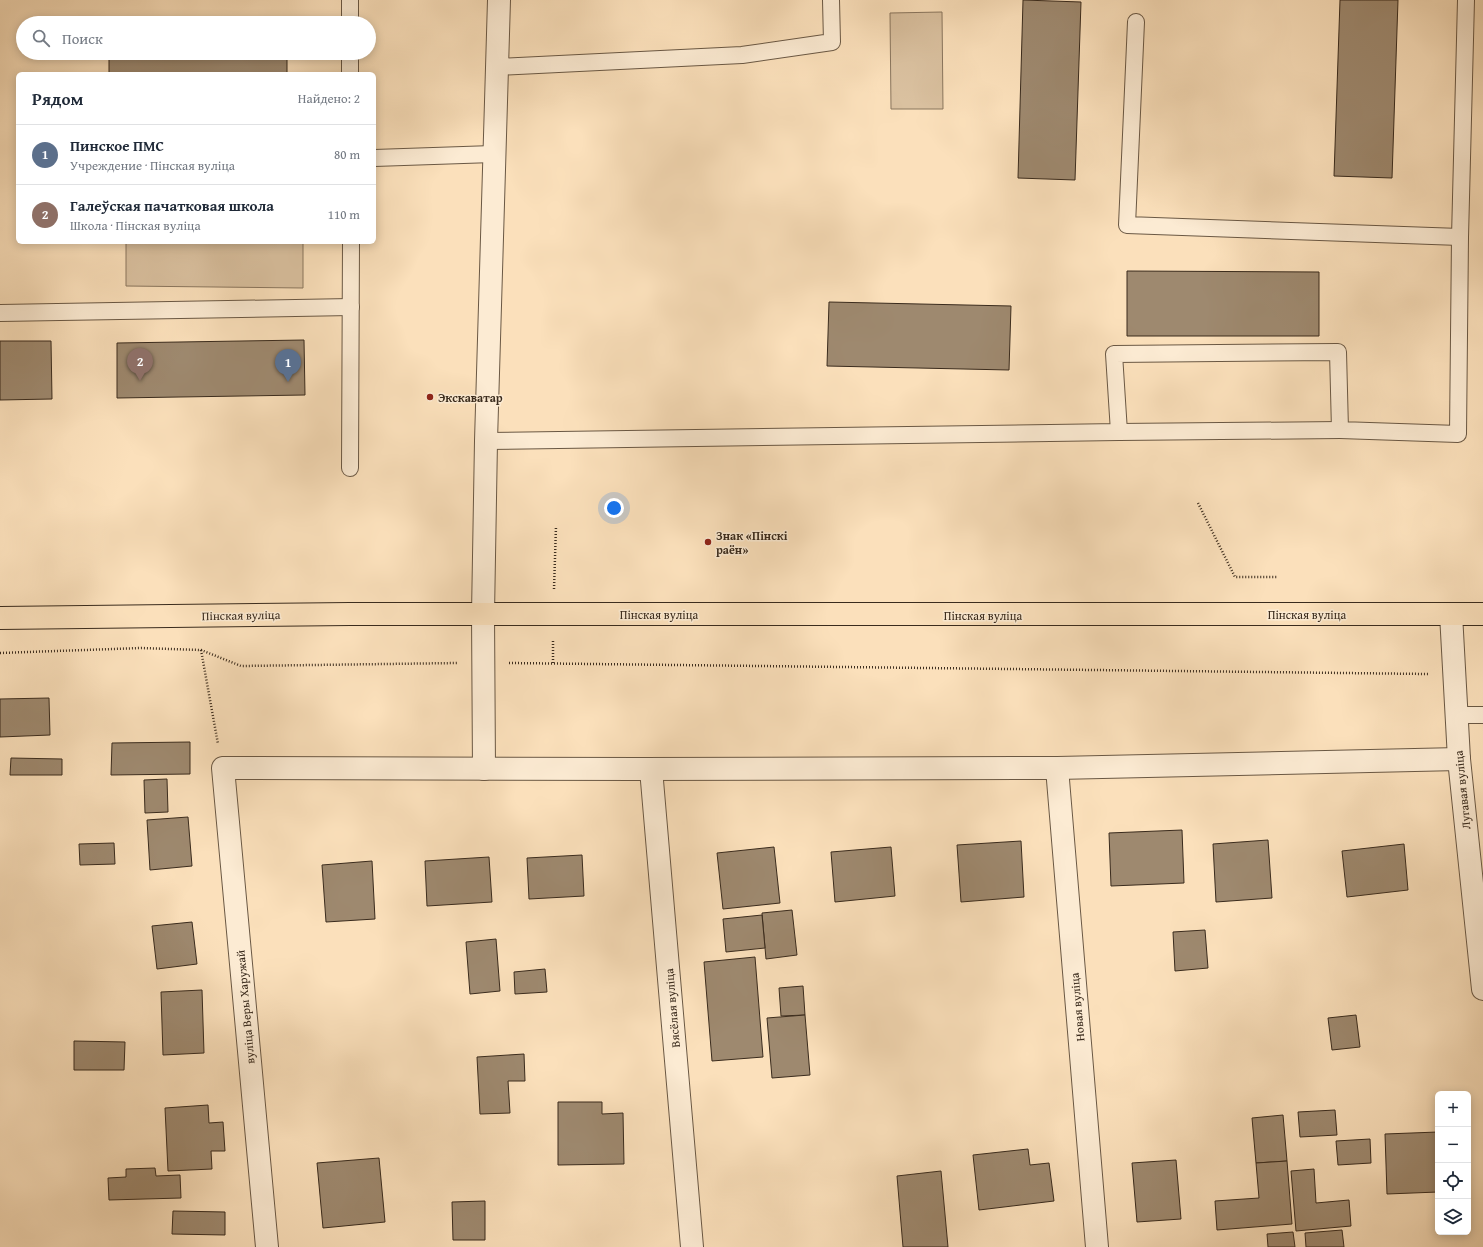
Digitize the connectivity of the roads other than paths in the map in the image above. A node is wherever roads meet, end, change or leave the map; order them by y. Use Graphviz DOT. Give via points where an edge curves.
graph roads {
  1 [pos="350,0"];
  2 [pos="499,0"];
  3 [pos="832,0"];
  4 [pos="1466,0"];
  5 [pos="350,16"];
  6 [pos="1136,22"];
  7 [pos="350,60"];
  8 [pos="496,67"];
  9 [pos="350,72"];
  10 [pos="493,154"];
  11 [pos="376,158"];
  12 [pos="1460,237"];
  13 [pos="351,244"];
  14 [pos="351,307"];
  15 [pos="0,313"];
  16 [pos="1340,430"];
  17 [pos="1119,432"];
  18 [pos="486,441"];
  19 [pos="350,468"];
  20 [pos="483,614"];
  21 [pos="1451,614"];
  22 [pos="1483,614"];
  23 [pos="0,618"];
  24 [pos="1457,715"];
  25 [pos="1483,715"];
  26 [pos="1459,759"];
  27 [pos="1056,768"];
  28 [pos="484,769"];
  29 [pos="652,769"];
  30 [pos="1483,988"];
  31 [pos="267,1247"];
  32 [pos="692,1247"];
  33 [pos="1096,1247"];
  1 -- 5 [label="lane"];
  2 -- 8 [label="street"];
  3 -- 8 [label="lane" via="832,42 742,55"];
  4 -- 12 [label="lane"];
  6 -- 12 [label="lane" via="1127,225"];
  7 -- 9 [label="lane"];
  8 -- 10 [label="street"];
  10 -- 11 [label="lane"];
  10 -- 18 [label="street"];
  12 -- 16 [label="lane" via="1458,434"];
  13 -- 14 [label="lane"];
  14 -- 15 [label="lane"];
  14 -- 19 [label="lane"];
  16 -- 17 [label="lane"];
  16 -- 17 [label="lane" via="1338,352 1114,354"];
  17 -- 18 [label="lane"];
  18 -- 20 [label="street"];
  20 -- 21 [label="main road, Пінская вуліца"];
  20 -- 23 [label="main road, Пінская вуліца"];
  20 -- 28 [label="street"];
  21 -- 22 [label="main road, Пінская вуліца"];
  21 -- 24 [label="street, Лугавая вуліца"];
  24 -- 25 [label="lane"];
  24 -- 26 [label="street, Лугавая вуліца"];
  26 -- 27 [label="street"];
  26 -- 30 [label="street, Лугавая вуліца"];
  27 -- 29 [label="street"];
  27 -- 33 [label="street, Новая вуліца"];
  28 -- 29 [label="street"];
  28 -- 31 [label="street, вуліца Веры Харужай" via="223,768"];
  29 -- 32 [label="street, Вясёлая вуліца"];
}
